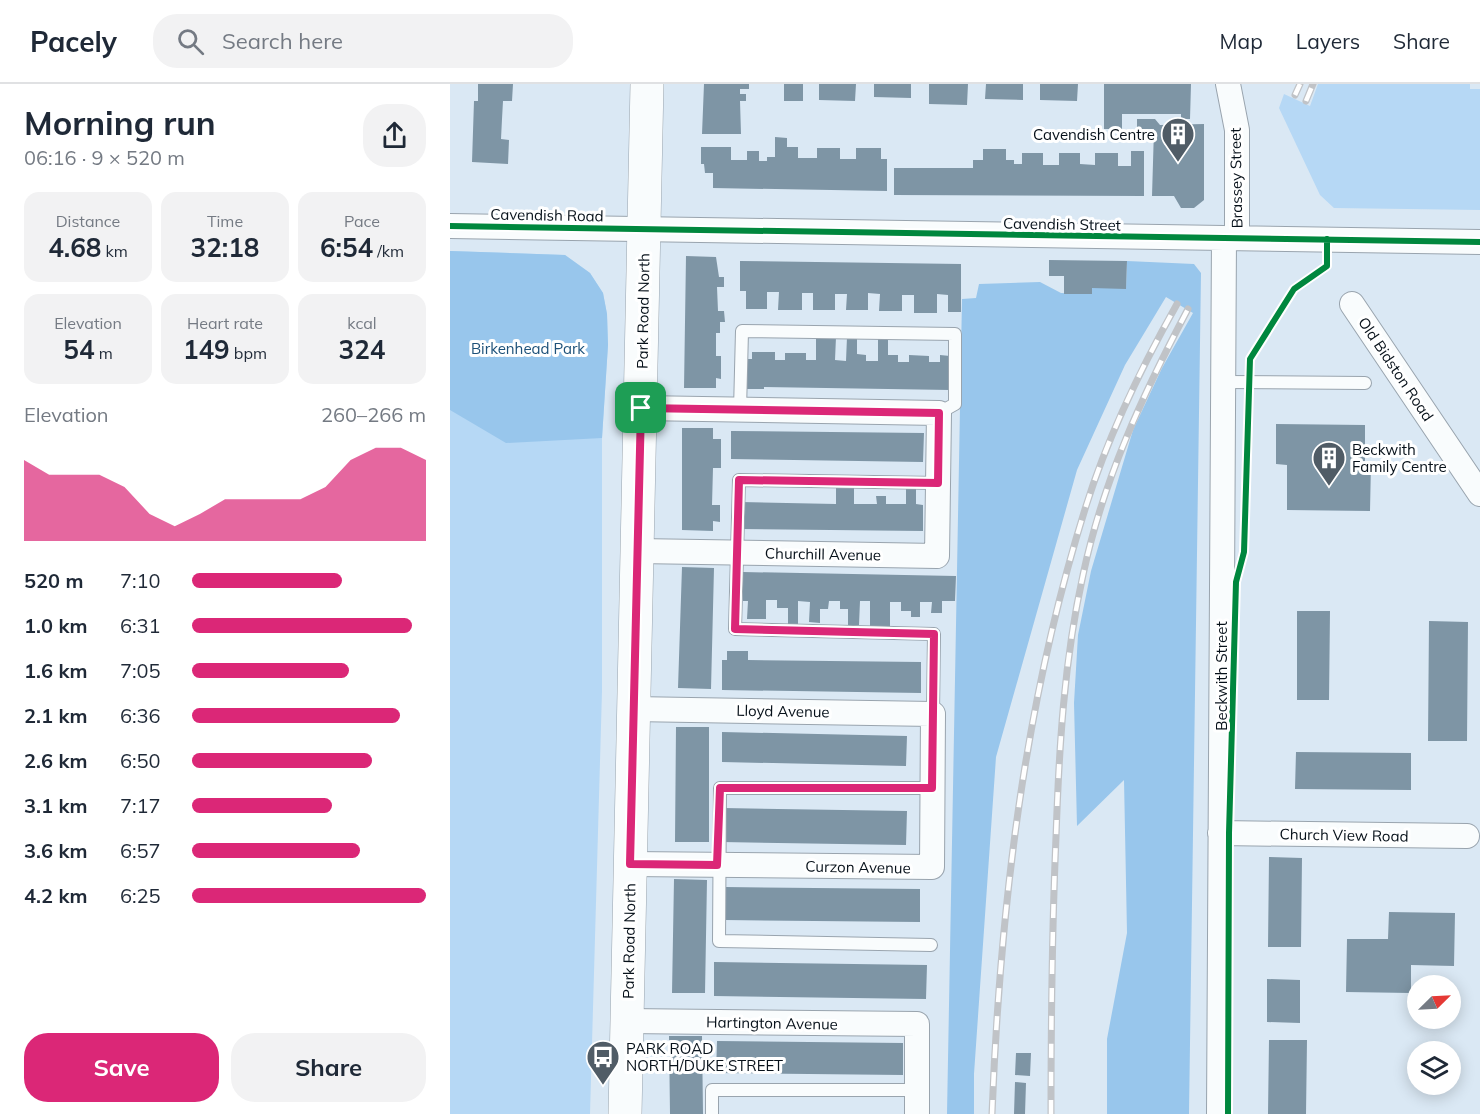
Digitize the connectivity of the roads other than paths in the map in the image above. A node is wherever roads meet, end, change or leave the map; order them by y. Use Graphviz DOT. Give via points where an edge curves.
graph roads {
  1 [pos="647,84"];
  2 [pos="1228,84"];
  3 [pos="450,226"];
  4 [pos="644,229"];
  5 [pos="1230,238"];
  6 [pos="1480,242"];
  7 [pos="1352,304"];
  8 [pos="1223,382"];
  9 [pos="1365,383"];
  10 [pos="641,408"];
  11 [pos="740,410"];
  12 [pos="939,413"];
  13 [pos="938,483"];
  14 [pos="1480,494"];
  15 [pos="637,551"];
  16 [pos="736,552"];
  17 [pos="633,709"];
  18 [pos="933,714"];
  19 [pos="932,788"];
  20 [pos="1220,833"];
  21 [pos="1467,836"];
  22 [pos="630,864"];
  23 [pos="717,865"];
  24 [pos="931,945"];
  25 [pos="627,1021"];
  26 [pos="917,1090"];
  27 [pos="625,1114"];
  28 [pos="712,1114"];
  29 [pos="917,1114"];
  30 [pos="1219,1114"];
  1 -- 4 [label="main road, Park Road North"];
  2 -- 5 [label="street, Brassey Street" via="1237,130"];
  3 -- 4 [label="street, Cavendish Road"];
  4 -- 5 [label="street, Cavendish Street"];
  4 -- 10 [label="main road, Park Road North"];
  5 -- 6 [label="street, Cavendish Street"];
  5 -- 8 [label="street, Beckwith Street"];
  7 -- 14 [label="street, Old Bidston Road"];
  8 -- 9 [label="lane"];
  8 -- 20 [label="street, Beckwith Street"];
  10 -- 11 [label="street"];
  10 -- 15 [label="main road, Park Road North"];
  11 -- 12 [label="street"];
  11 -- 12 [label="lane" via="742,330 955,334 955,404"];
  12 -- 13 [label="street"];
  13 -- 16 [label="lane" via="739,480"];
  13 -- 16 [label="street, Churchill Avenue" via="937,556"];
  15 -- 16 [label="street, Churchill Avenue"];
  15 -- 17 [label="main road, Park Road North"];
  16 -- 18 [label="lane" via="735,629 934,634"];
  17 -- 18 [label="street, Lloyd Avenue"];
  17 -- 22 [label="main road, Park Road North"];
  18 -- 19 [label="street, Curzon Avenue"];
  19 -- 23 [label="lane" via="720,788"];
  19 -- 23 [label="street, Curzon Avenue" via="932,867"];
  20 -- 21 [label="street, Church View Road"];
  20 -- 30 [label="street, Beckwith Street"];
  22 -- 23 [label="street, Curzon Avenue"];
  22 -- 25 [label="main road, Park Road North"];
  23 -- 24 [label="lane" via="718,941"];
  25 -- 26 [label="street, Hartington Avenue" via="917,1024"];
  25 -- 27 [label="main road, Park Road North"];
  26 -- 28 [label="lane" via="712,1090"];
  26 -- 29 [label="street"];
}
